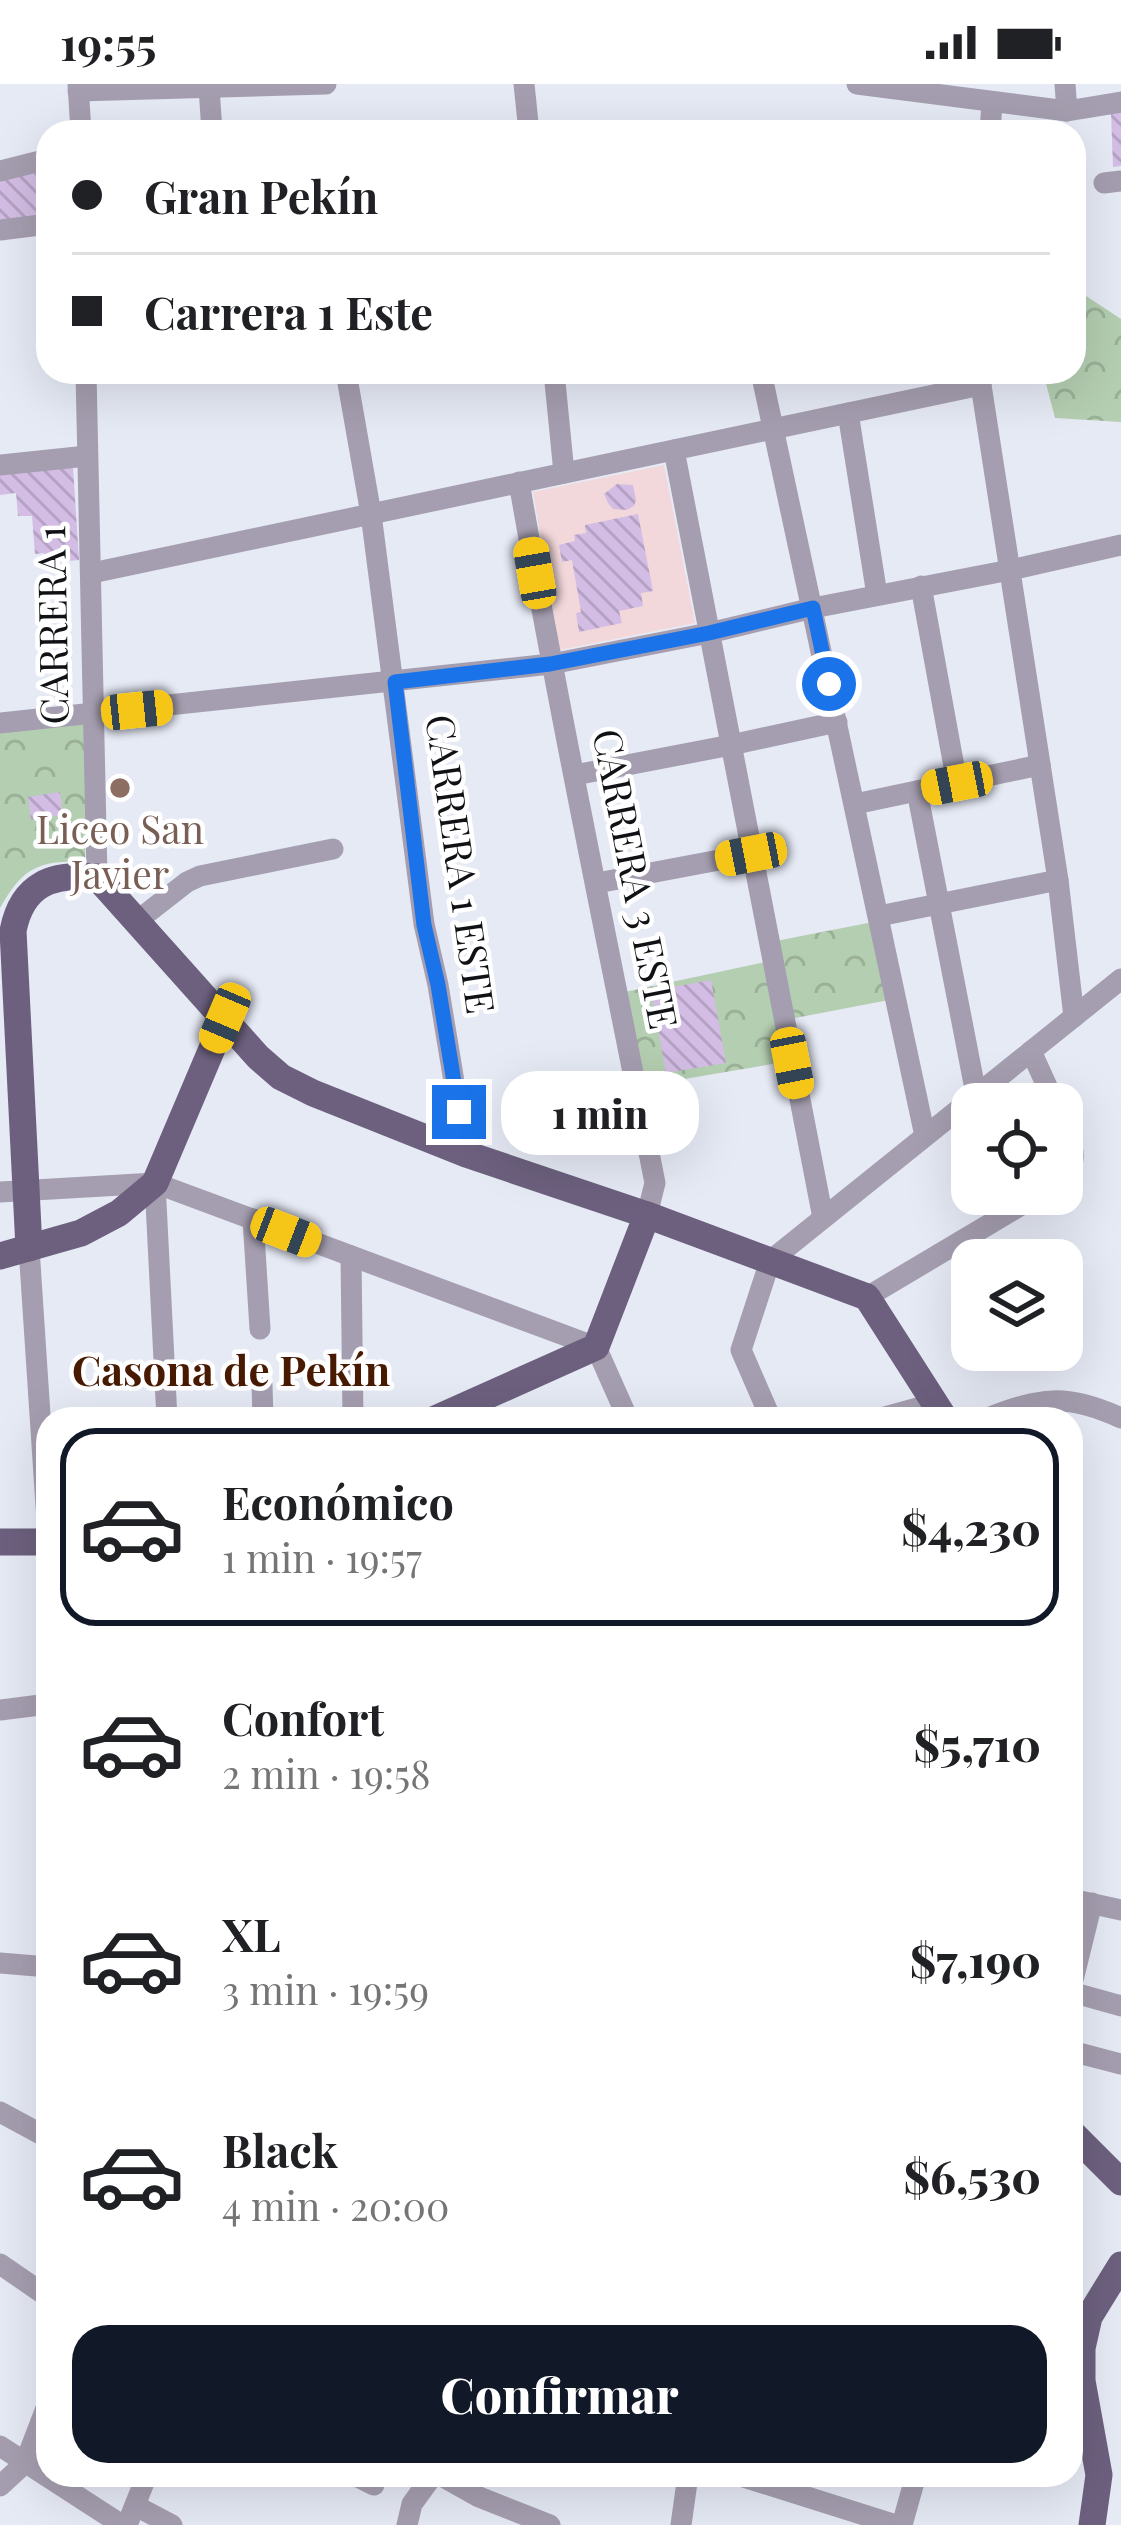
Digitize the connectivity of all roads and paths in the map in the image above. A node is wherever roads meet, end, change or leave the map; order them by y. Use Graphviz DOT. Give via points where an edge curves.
graph roads {
  1 [pos="326,84"];
  2 [pos="524,84"];
  3 [pos="856,84"];
  4 [pos="1065,84"];
  5 [pos="209,87"];
  6 [pos="78,88"];
  7 [pos="1121,102"];
  8 [pos="992,103"];
  9 [pos="1067,111"];
  10 [pos="80,120"];
  11 [pos="211,120"];
  12 [pos="528,120"];
  13 [pos="990,120"];
  14 [pos="36,162"];
  15 [pos="0,172"];
  16 [pos="36,226"];
  17 [pos="0,230"];
  18 [pos="86,384"];
  19 [pos="348,384"];
  20 [pos="555,384"];
  21 [pos="764,384"];
  22 [pos="962,384"];
  23 [pos="983,384"];
  24 [pos="848,413"];
  25 [pos="774,429"];
  26 [pos="674,450"];
  27 [pos="87,455"];
  28 [pos="0,465"];
  29 [pos="564,473"];
  30 [pos="519,482"];
  31 [pos="371,514"];
  32 [pos="1121,545"];
  33 [pos="1010,570"];
  34 [pos="92,573"];
  35 [pos="921,586"];
  36 [pos="878,595"];
  37 [pos="813,608"];
  38 [pos="709,633"];
  39 [pos="550,664"];
  40 [pos="395,682"];
  41 [pos="94,715"];
  42 [pos="837,722"];
  43 [pos="0,723"];
  44 [pos="730,746"];
  45 [pos="1040,765"];
  46 [pos="575,775"];
  47 [pos="957,783"];
  48 [pos="917,791"];
  49 [pos="855,804"];
  50 [pos="333,849"];
  51 [pos="751,854"];
  52 [pos="97,877"];
  53 [pos="1058,880"];
  54 [pos="596,884"];
  55 [pos="940,904"];
  56 [pos="879,916"];
  57 [pos="137,921"];
  58 [pos="1121,979"];
  59 [pos="1073,1017"];
  60 [pos="225,1018"];
  61 [pos="1031,1051"];
  62 [pos="974,1083"];
  63 [pos="990,1083"];
  64 [pos="1045,1083"];
  65 [pos="951,1115"];
  66 [pos="925,1136"];
  67 [pos="466,1154"];
  68 [pos="155,1183"];
  69 [pos="13,1191"];
  70 [pos="647,1215"];
  71 [pos="1005,1215"];
  72 [pos="823,1218"];
  73 [pos="253,1220"];
  74 [pos="29,1248"];
  75 [pos="0,1256"];
  76 [pos="351,1256"];
  77 [pos="770,1261"];
  78 [pos="867,1297"];
  79 [pos="260,1329"];
  80 [pos="596,1347"];
  81 [pos="262,1384"];
  82 [pos="39,1407"];
  83 [pos="166,1407"];
  84 [pos="263,1407"];
  85 [pos="353,1407"];
  86 [pos="462,1407"];
  87 [pos="623,1407"];
  88 [pos="766,1407"];
  89 [pos="937,1407"];
  90 [pos="1023,1407"];
  91 [pos="1121,1418"];
  92 [pos="36,1540"];
  93 [pos="0,1542"];
  94 [pos="36,1706"];
  95 [pos="0,1710"];
  96 [pos="1083,1901"];
  97 [pos="1121,1910"];
  98 [pos="0,1963"];
  99 [pos="36,1966"];
  100 [pos="1083,1994"];
  101 [pos="1121,2006"];
  102 [pos="1083,2054"];
  103 [pos="1121,2064"];
  104 [pos="0,2112"];
  105 [pos="36,2132"];
  106 [pos="1083,2144"];
  107 [pos="1121,2182"];
  108 [pos="0,2264"];
  109 [pos="1121,2265"];
  110 [pos="36,2289"];
  111 [pos="1083,2344"];
  112 [pos="1083,2386"];
  113 [pos="36,2434"];
  114 [pos="0,2446"];
  115 [pos="25,2463"];
  116 [pos="36,2469"];
  117 [pos="0,2486"];
  118 [pos="69,2487"];
  119 [pos="142,2487"];
  120 [pos="426,2487"];
  121 [pos="458,2487"];
  122 [pos="686,2487"];
  123 [pos="776,2487"];
  124 [pos="912,2487"];
  125 [pos="128,2519"];
  126 [pos="172,2525"];
  127 [pos="407,2525"];
  128 [pos="550,2525"];
  129 [pos="681,2525"];
  130 [pos="899,2525"];
  131 [pos="1092,2525"];
  1 -- 5 [label="street"];
  2 -- 12 [label="street"];
  3 -- 8 [label="street"];
  4 -- 9 [label="street"];
  5 -- 6 [label="street"];
  5 -- 11 [label="street"];
  6 -- 10 [label="street"];
  7 -- 9 [label="street"];
  8 -- 9 [label="street"];
  8 -- 13 [label="street"];
  14 -- 15 [label="street"];
  16 -- 17 [label="street"];
  18 -- 27 [label="street, CARRERA 1"];
  19 -- 31 [label="street, CARRERA 1 ESTE"];
  20 -- 29 [label="street"];
  21 -- 25 [label="street"];
  22 -- 24 [label="street"];
  23 -- 33 [label="street"];
  24 -- 25 [label="street"];
  24 -- 36 [label="street"];
  25 -- 26 [label="street"];
  25 -- 37 [label="street"];
  26 -- 29 [label="street"];
  26 -- 38 [label="street"];
  27 -- 28 [label="street"];
  27 -- 34 [label="street, CARRERA 1"];
  29 -- 30 [label="street"];
  30 -- 31 [label="street"];
  30 -- 39 [label="street, CARRERA 3 ESTE"];
  31 -- 34 [label="street"];
  31 -- 40 [label="street, CARRERA 1 ESTE"];
  32 -- 33 [label="street"];
  33 -- 35 [label="street"];
  33 -- 45 [label="street"];
  34 -- 41 [label="street, CARRERA 1"];
  35 -- 36 [label="street"];
  35 -- 47 [label="street"];
  36 -- 37 [label="street"];
  37 -- 38 [label="street"];
  37 -- 42 [label="street"];
  38 -- 39 [label="street"];
  38 -- 44 [label="street"];
  39 -- 40 [label="street"];
  39 -- 46 [label="street, CARRERA 3 ESTE"];
  40 -- 41 [label="street"];
  40 -- 67 [label="street, CARRERA 1 ESTE" via="424,925"];
  41 -- 43 [label="street"];
  41 -- 52 [label="street, CARRERA 1"];
  42 -- 44 [label="street"];
  42 -- 49 [label="street"];
  44 -- 46 [label="street"];
  44 -- 51 [label="street"];
  45 -- 47 [label="street"];
  45 -- 53 [label="street"];
  46 -- 54 [label="street, CARRERA 3 ESTE"];
  47 -- 48 [label="street"];
  48 -- 49 [label="street"];
  48 -- 55 [label="street"];
  49 -- 56 [label="street"];
  50 -- 57 [label="street" via="200,876"];
  51 -- 54 [label="street"];
  51 -- 72 [label="street"];
  52 -- 57 [label="main road"];
  52 -- 69 [label="main road" via="52,878 16,914"];
  53 -- 55 [label="street"];
  53 -- 59 [label="street"];
  54 -- 70 [label="street, CARRERA 3 ESTE" via="655,1184"];
  55 -- 56 [label="street"];
  55 -- 62 [label="street"];
  56 -- 66 [label="street"];
  57 -- 60 [label="main road"];
  58 -- 59 [label="street"];
  59 -- 61 [label="street"];
  60 -- 67 [label="main road" via="281,1077"];
  60 -- 68 [label="main road"];
  61 -- 63 [label="street"];
  61 -- 64 [label="street"];
  65 -- 66 [label="street"];
  66 -- 72 [label="street"];
  67 -- 70 [label="main road"];
  68 -- 69 [label="street"];
  68 -- 73 [label="street"];
  68 -- 74 [label="main road" via="81,1233"];
  68 -- 83 [label="street"];
  69 -- 74 [label="main road"];
  70 -- 77 [label="main road"];
  70 -- 80 [label="main road, CARRERA 3 ESTE"];
  71 -- 78 [label="street"];
  72 -- 77 [label="street"];
  73 -- 76 [label="street"];
  73 -- 79 [label="street"];
  74 -- 75 [label="main road"];
  74 -- 82 [label="street"];
  76 -- 80 [label="street"];
  76 -- 85 [label="street"];
  77 -- 78 [label="main road"];
  77 -- 88 [label="street" via="741,1350"];
  78 -- 89 [label="main road"];
  80 -- 86 [label="main road"];
  80 -- 87 [label="street"];
  81 -- 84 [label="street"];
  90 -- 91 [label="street" via="1061,1398"];
  92 -- 93 [label="main road"];
  94 -- 95 [label="street"];
  96 -- 97 [label="street"];
  98 -- 99 [label="street"];
  100 -- 101 [label="street"];
  102 -- 103 [label="street"];
  104 -- 105 [label="street"];
  106 -- 107 [label="main road"];
  108 -- 110 [label="street"];
  109 -- 111 [label="main road" via="1089,2317"];
  112 -- 131 [label="main road" via="1099,2474"];
  113 -- 115 [label="street"];
  114 -- 115 [label="street"];
  115 -- 116 [label="street"];
  115 -- 117 [label="street"];
  118 -- 125 [label="street"];
  119 -- 125 [label="street"];
  120 -- 127 [label="street"];
  121 -- 128 [label="street"];
  122 -- 129 [label="street"];
  123 -- 130 [label="street"];
  124 -- 130 [label="street"];
  125 -- 126 [label="street"];
}
